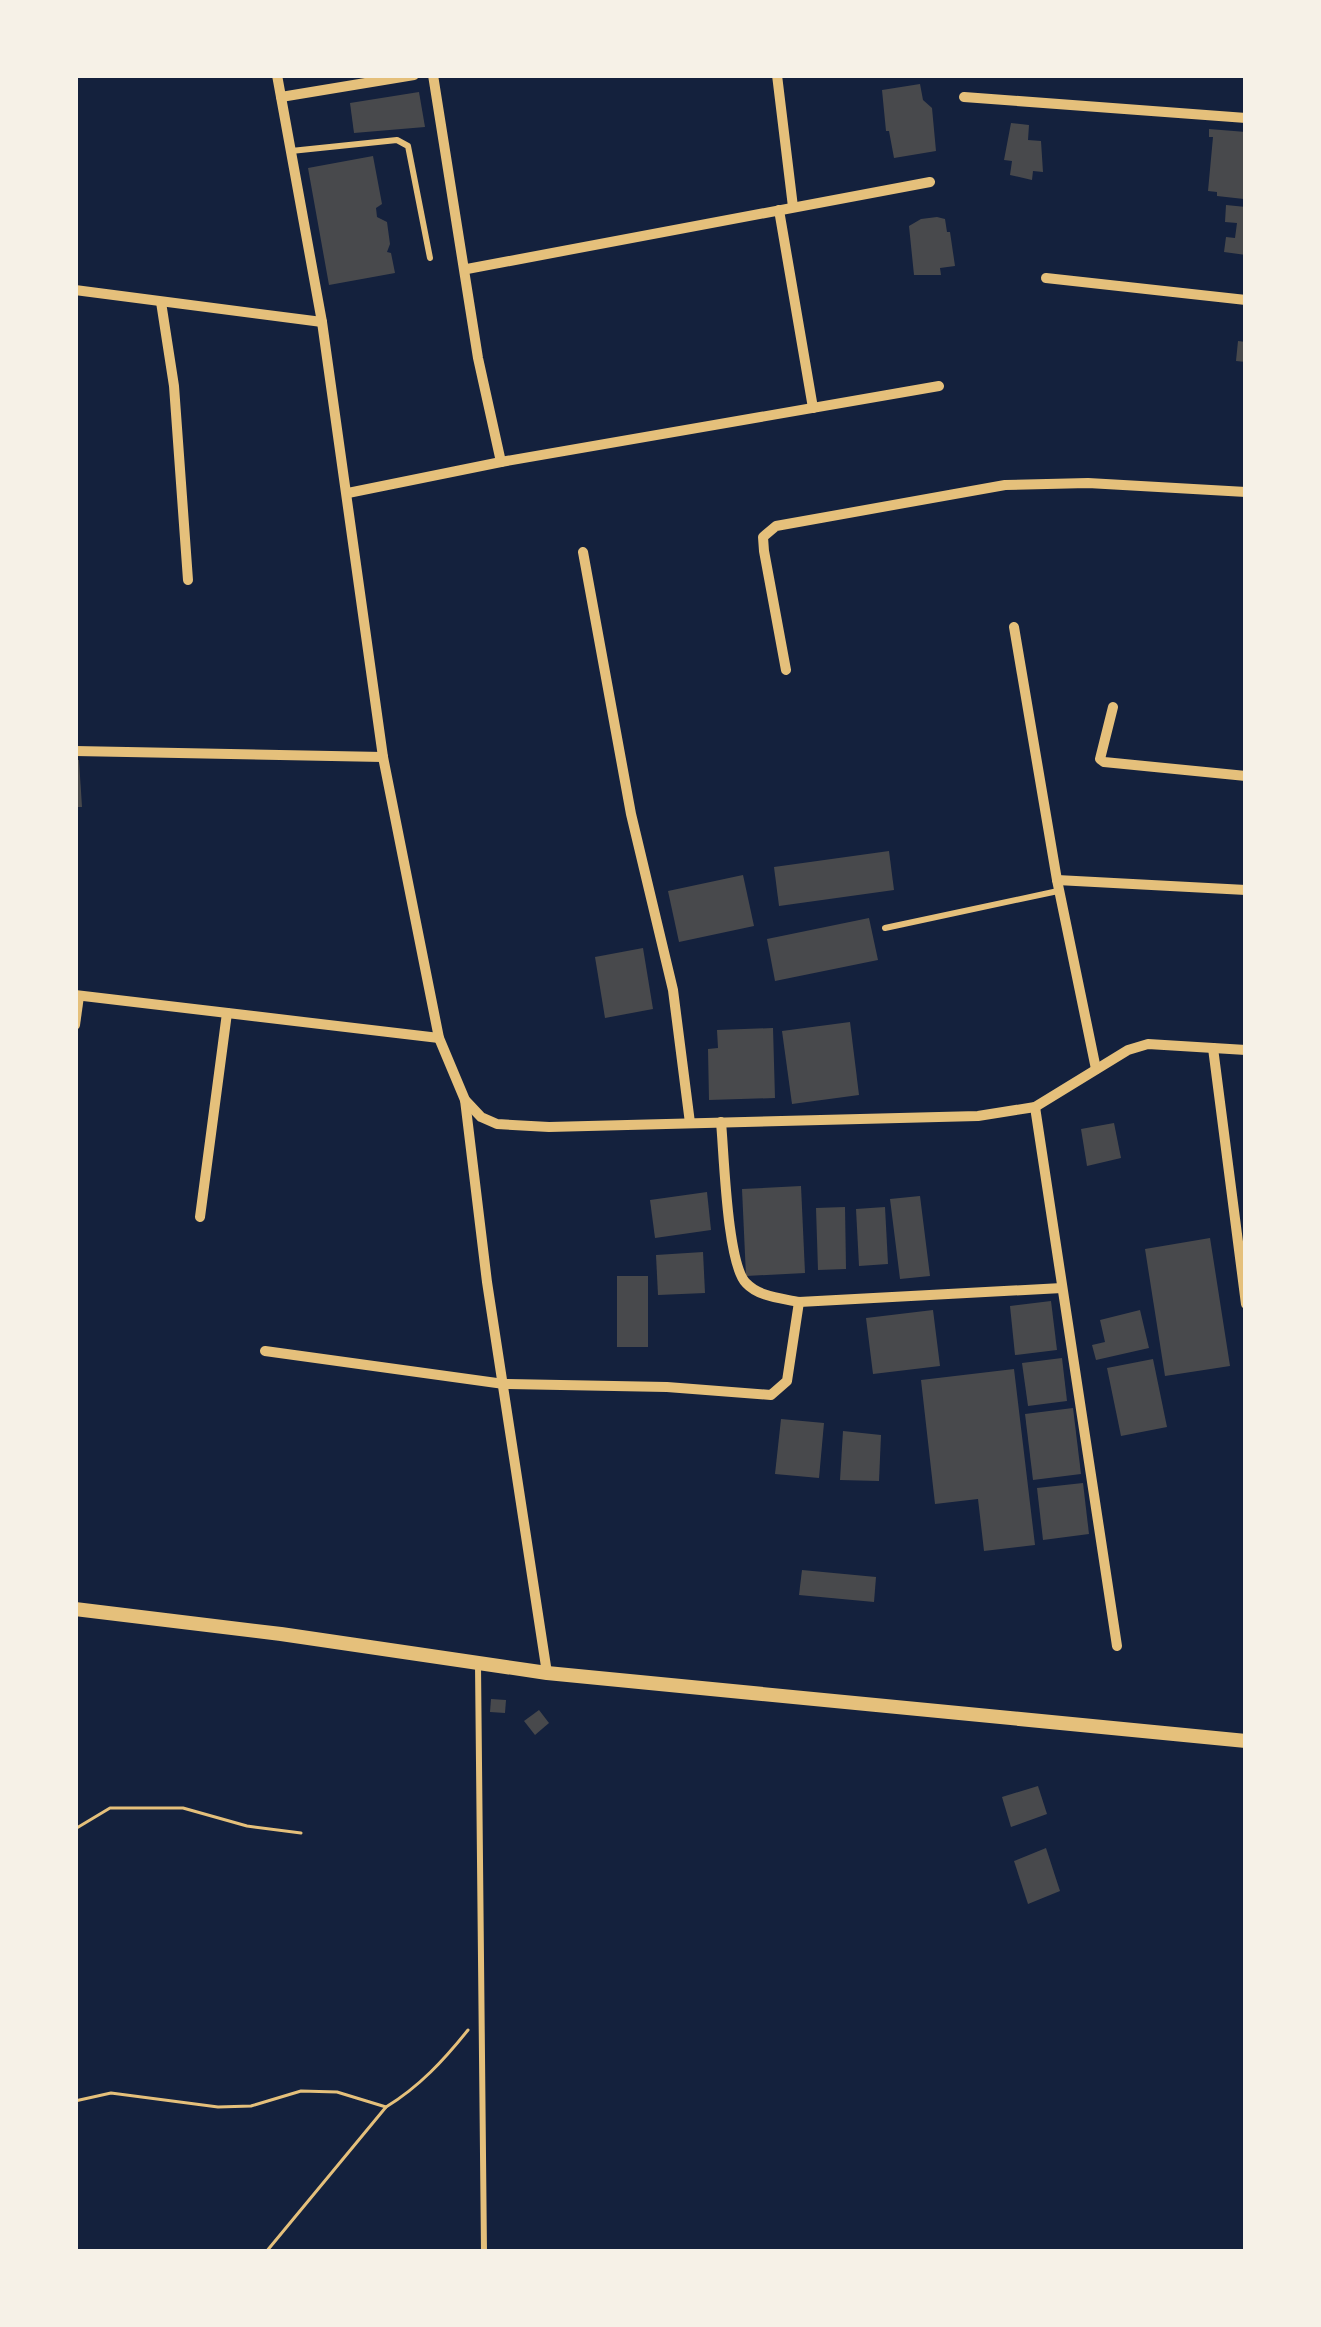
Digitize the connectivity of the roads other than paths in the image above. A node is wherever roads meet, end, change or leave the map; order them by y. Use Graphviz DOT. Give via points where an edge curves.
graph roads {
  1 [pos="278,75"];
  2 [pos="415,75"];
  3 [pos="433,75"];
  4 [pos="777,75"];
  5 [pos="964,97"];
  6 [pos="281,98"];
  7 [pos="1246,118"];
  8 [pos="291,151"];
  9 [pos="931,182"];
  10 [pos="786,208"];
  11 [pos="430,258"];
  12 [pos="466,269"];
  13 [pos="1046,278"];
  14 [pos="75,290"];
  15 [pos="1246,299"];
  16 [pos="161,302"];
  17 [pos="322,322"];
  18 [pos="939,386"];
  19 [pos="814,408"];
  20 [pos="501,462"];
  21 [pos="1246,492"];
  22 [pos="348,493"];
  23 [pos="583,552"];
  24 [pos="188,580"];
  25 [pos="1014,627"];
  26 [pos="786,670"];
  27 [pos="1113,707"];
  28 [pos="75,751"];
  29 [pos="383,757"];
  30 [pos="1246,776"];
  31 [pos="1058,885"];
  32 [pos="1246,890"];
  33 [pos="885,928"];
  34 [pos="77,996"];
  35 [pos="227,1013"];
  36 [pos="75,1025"];
  37 [pos="439,1038"];
  38 [pos="1213,1048"];
  39 [pos="1246,1050"];
  40 [pos="1096,1069"];
  41 [pos="465,1100"];
  42 [pos="1035,1107"];
  43 [pos="721,1122"];
  44 [pos="690,1123"];
  45 [pos="200,1216"];
  46 [pos="1062,1288"];
  47 [pos="800,1302"];
  48 [pos="1246,1304"];
  49 [pos="265,1352"];
  50 [pos="504,1384"];
  51 [pos="75,1609"];
  52 [pos="1117,1646"];
  53 [pos="478,1665"];
  54 [pos="548,1673"];
  55 [pos="1246,1741"];
  56 [pos="484,2252"];
  1 -- 6 [label="street"];
  2 -- 6 [label="street"];
  3 -- 12 [label="street"];
  4 -- 10 [label="street"];
  5 -- 7 [label="street"];
  6 -- 8 [label="street"];
  8 -- 11 [label="lane" via="398,140 408,146"];
  8 -- 17 [label="street"];
  9 -- 10 [label="street"];
  10 -- 12 [label="street"];
  10 -- 19 [label="street"];
  12 -- 20 [label="street"];
  13 -- 15 [label="street"];
  14 -- 16 [label="street"];
  16 -- 17 [label="street"];
  16 -- 24 [label="street"];
  17 -- 22 [label="street"];
  18 -- 19 [label="street"];
  19 -- 20 [label="street"];
  20 -- 22 [label="street"];
  21 -- 26 [label="street" via="1005,485 776,526 764,550"];
  22 -- 29 [label="street"];
  23 -- 44 [label="street" via="673,990"];
  25 -- 31 [label="street"];
  27 -- 30 [label="street" via="1104,762"];
  28 -- 29 [label="street"];
  29 -- 37 [label="street"];
  31 -- 32 [label="street"];
  31 -- 33 [label="lane"];
  31 -- 40 [label="street"];
  34 -- 35 [label="street"];
  34 -- 36 [label="street"];
  35 -- 37 [label="street"];
  35 -- 45 [label="street"];
  37 -- 41 [label="street"];
  38 -- 39 [label="street"];
  38 -- 40 [label="street" via="1148,1044"];
  38 -- 48 [label="street"];
  40 -- 42 [label="street"];
  41 -- 44 [label="street" via="497,1124"];
  41 -- 50 [label="street"];
  42 -- 43 [label="street" via="978,1116"];
  42 -- 46 [label="street"];
  43 -- 44 [label="street"];
  43 -- 47 [label="street" via="742,1280 758,1293"];
  46 -- 47 [label="street"];
  46 -- 52 [label="street"];
  47 -- 50 [label="street" via="788,1381 771,1395"];
  49 -- 50 [label="street"];
  50 -- 54 [label="street"];
  51 -- 53 [label="street"];
  53 -- 54 [label="street"];
  53 -- 56 [label="lane"];
  54 -- 55 [label="street"];
}
